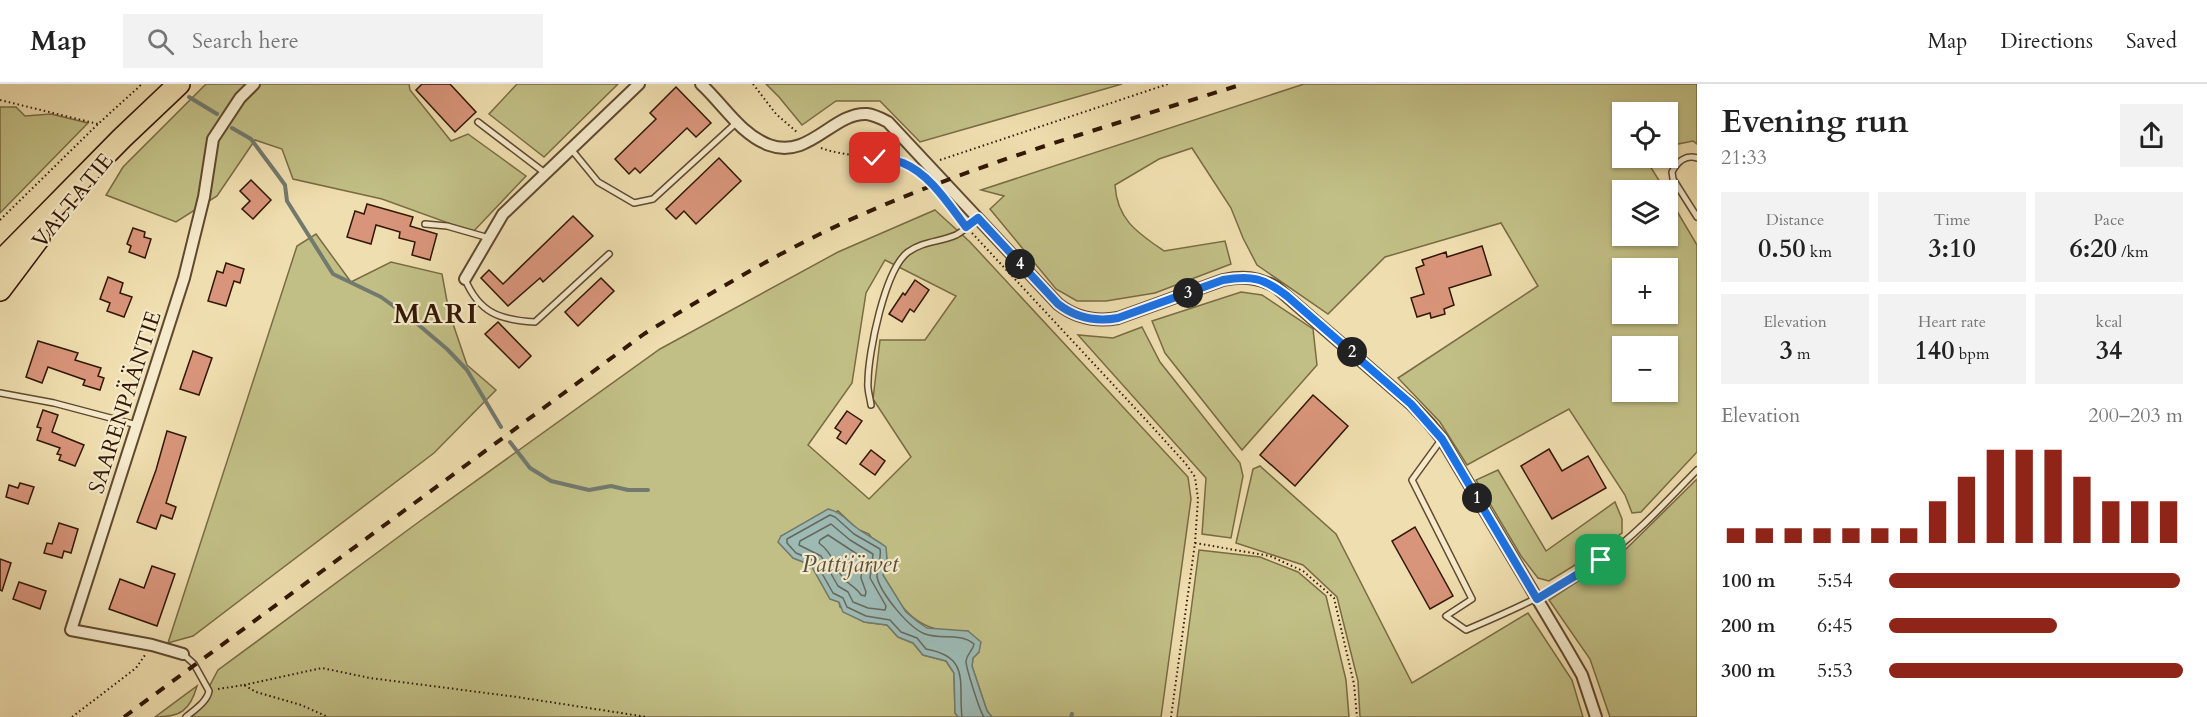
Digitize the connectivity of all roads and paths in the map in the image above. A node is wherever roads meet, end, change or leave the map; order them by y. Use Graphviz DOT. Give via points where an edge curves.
graph roads {
  1 [pos="142,84"];
  2 [pos="179,84"];
  3 [pos="254,84"];
  4 [pos="639,84"];
  5 [pos="701,84"];
  6 [pos="753,84"];
  7 [pos="1168,84"];
  8 [pos="1162,85"];
  9 [pos="0,100"];
  10 [pos="478,122"];
  11 [pos="736,123"];
  12 [pos="98,124"];
  13 [pos="122,138"];
  14 [pos="810,142"];
  15 [pos="570,148"];
  16 [pos="1697,158"];
  17 [pos="929,164"];
  18 [pos="915,169"];
  19 [pos="545,173"];
  20 [pos="953,210"];
  21 [pos="1697,217"];
  22 [pos="978,218"];
  23 [pos="0,220"];
  24 [pos="425,224"];
  25 [pos="966,227"];
  26 [pos="489,238"];
  27 [pos="609,254"];
  28 [pos="0,262"];
  29 [pos="465,279"];
  30 [pos="0,290"];
  31 [pos="0,393"];
  32 [pos="871,405"];
  33 [pos="137,424"];
  34 [pos="1442,439"];
  35 [pos="1697,470"];
  36 [pos="1195,543"];
  37 [pos="1537,599"];
  38 [pos="152,645"];
  39 [pos="183,654"];
  40 [pos="244,685"];
  41 [pos="208,690"];
  42 [pos="72,717"];
  43 [pos="186,717"];
  44 [pos="328,717"];
  45 [pos="648,717"];
  46 [pos="1171,717"];
  47 [pos="1357,717"];
  48 [pos="1596,717"];
  1 -- 12 [label="path"];
  2 -- 13 [label="highway, VALTATIE"];
  3 -- 33 [label="street, SAARENPÄÄNTIE" via="213,139 192,249"];
  4 -- 15 [label="street"];
  5 -- 11 [label="street"];
  6 -- 14 [label="path" via="784,121"];
  7 -- 8 [label="path"];
  8 -- 17 [label="path"];
  9 -- 12 [label="path"];
  10 -- 19 [label="lane"];
  11 -- 14 [label="street" via="771,146"];
  11 -- 15 [label="lane" via="653,199 634,203 598,182"];
  12 -- 23 [label="path"];
  13 -- 28 [label="highway, VALTATIE"];
  13 -- 30 [label="highway, VALTATIE"];
  14 -- 17 [label="street" via="843,121 869,114 888,122"];
  14 -- 18 [label="path" via="827,150 892,160"];
  15 -- 19 [label="street"];
  16 -- 21 [label="lane" via="1684,158 1672,172"];
  17 -- 22 [label="street"];
  19 -- 26 [label="street" via="503,214"];
  20 -- 25 [label="path"];
  22 -- 25 [label="lane"];
  22 -- 34 [label="street" via="1058,304 1081,317 1118,318 1223,280 1264,280 1411,404"];
  24 -- 26 [label="lane"];
  25 -- 32 [label="lane" via="959,234 921,244 896,265 887,285 873,344 867,382"];
  25 -- 36 [label="path" via="1191,471 1198,492"];
  26 -- 29 [label="street"];
  27 -- 29 [label="lane" via="535,322 508,320 488,310 471,295"];
  31 -- 33 [label="lane"];
  33 -- 38 [label="street, SAARENPÄÄNTIE" via="71,630"];
  34 -- 37 [label="street"];
  34 -- 37 [label="lane" via="1412,480 1472,599 1446,616 1466,630"];
  35 -- 37 [label="lane" via="1642,527 1601,560"];
  36 -- 46 [label="path"];
  36 -- 47 [label="path" via="1270,556 1303,571 1334,598 1354,684"];
  37 -- 48 [label="street" via="1582,675"];
  38 -- 39 [label="street, SAARENPÄÄNTIE"];
  38 -- 42 [label="path" via="136,668"];
  39 -- 41 [label="lane" via="194,664"];
  40 -- 41 [label="path"];
  40 -- 44 [label="path"];
  40 -- 45 [label="path" via="322,669"];
  41 -- 43 [label="lane" via="200,706"];
}
